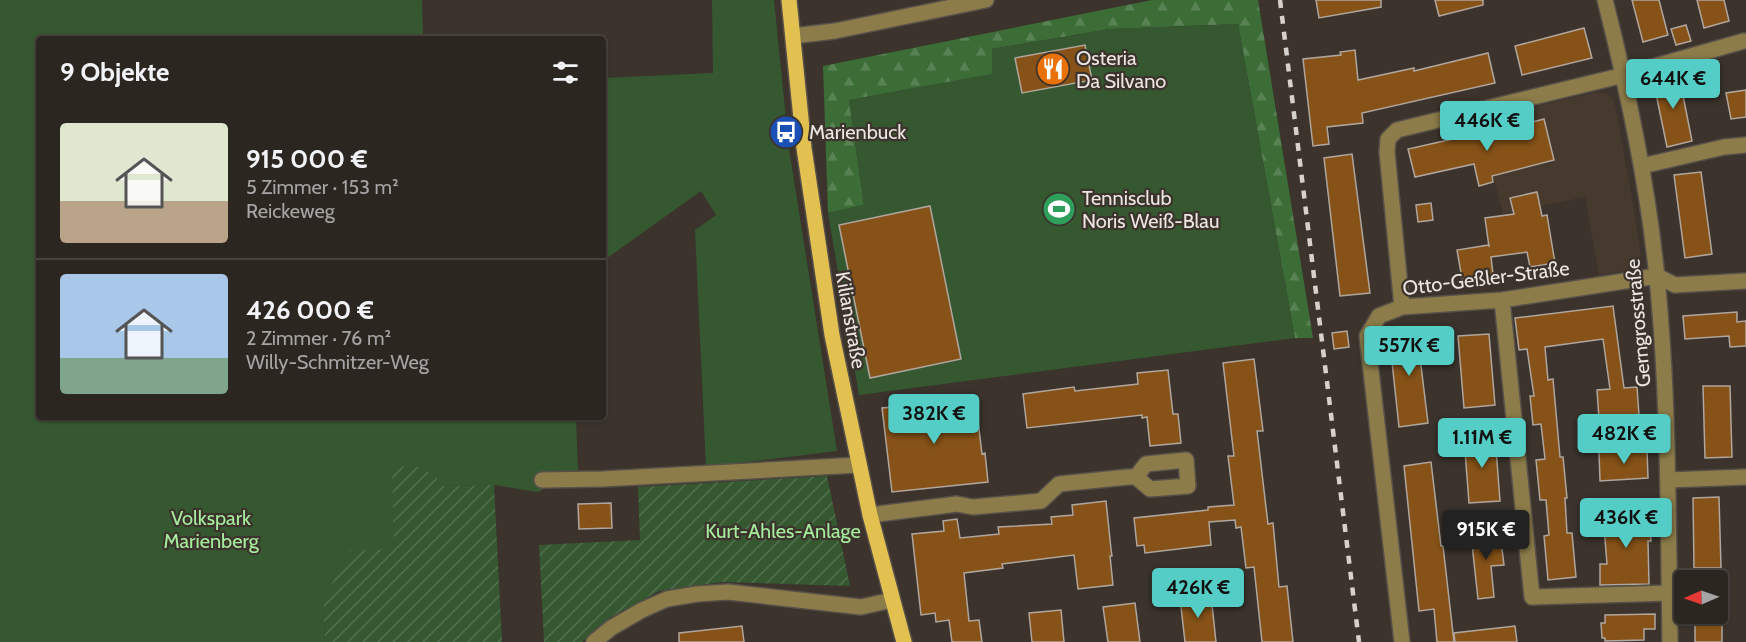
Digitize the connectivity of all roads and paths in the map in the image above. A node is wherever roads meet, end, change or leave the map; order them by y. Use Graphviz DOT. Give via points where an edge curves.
graph roads {
  1 [pos="789,0"];
  2 [pos="986,0"];
  3 [pos="1605,0"];
  4 [pos="793,36"];
  5 [pos="1743,41"];
  6 [pos="1624,75"];
  7 [pos="1746,145"];
  8 [pos="1642,166"];
  9 [pos="1657,276"];
  10 [pos="1746,281"];
  11 [pos="1502,300"];
  12 [pos="1402,307"];
  13 [pos="858,465"];
  14 [pos="1136,477"];
  15 [pos="1746,477"];
  16 [pos="542,480"];
  17 [pos="1668,480"];
  18 [pos="870,515"];
  19 [pos="1669,593"];
  20 [pos="892,600"];
  21 [pos="1401,641"];
  22 [pos="594,642"];
  23 [pos="904,642"];
  24 [pos="1670,642"];
  1 -- 4 [label="main road, Kilianstraße"];
  2 -- 4 [label="street"];
  3 -- 6 [label="street, Gerngrosstraße"];
  4 -- 13 [label="main road, Kilianstraße" via="818,252"];
  5 -- 6 [label="street"];
  6 -- 8 [label="street, Gerngrosstraße"];
  6 -- 12 [label="street" via="1397,130 1389,140 1387,153"];
  7 -- 8 [label="street"];
  8 -- 9 [label="street, Gerngrosstraße"];
  9 -- 10 [label="street, Otto-Geßler-Straße" via="1676,285"];
  9 -- 11 [label="street, Otto-Geßler-Straße"];
  9 -- 17 [label="street, Gerngrosstraße" via="1665,368"];
  11 -- 12 [label="street, Otto-Geßler-Straße"];
  11 -- 19 [label="street" via="1532,597"];
  12 -- 21 [label="street, Otto-Geßler-Straße" via="1379,316 1367,336"];
  13 -- 16 [label="street"];
  13 -- 18 [label="main road, Kilianstraße"];
  14 -- 18 [label="street" via="1059,484 1041,501 973,507 957,504"];
  15 -- 17 [label="street"];
  17 -- 19 [label="street, Gerngrosstraße"];
  18 -- 20 [label="main road, Kilianstraße"];
  19 -- 24 [label="street, Gerngrosstraße"];
  20 -- 22 [label="street" via="861,607 728,592 697,594 667,599 642,610"];
  20 -- 23 [label="main road, Kilianstraße"];
}
